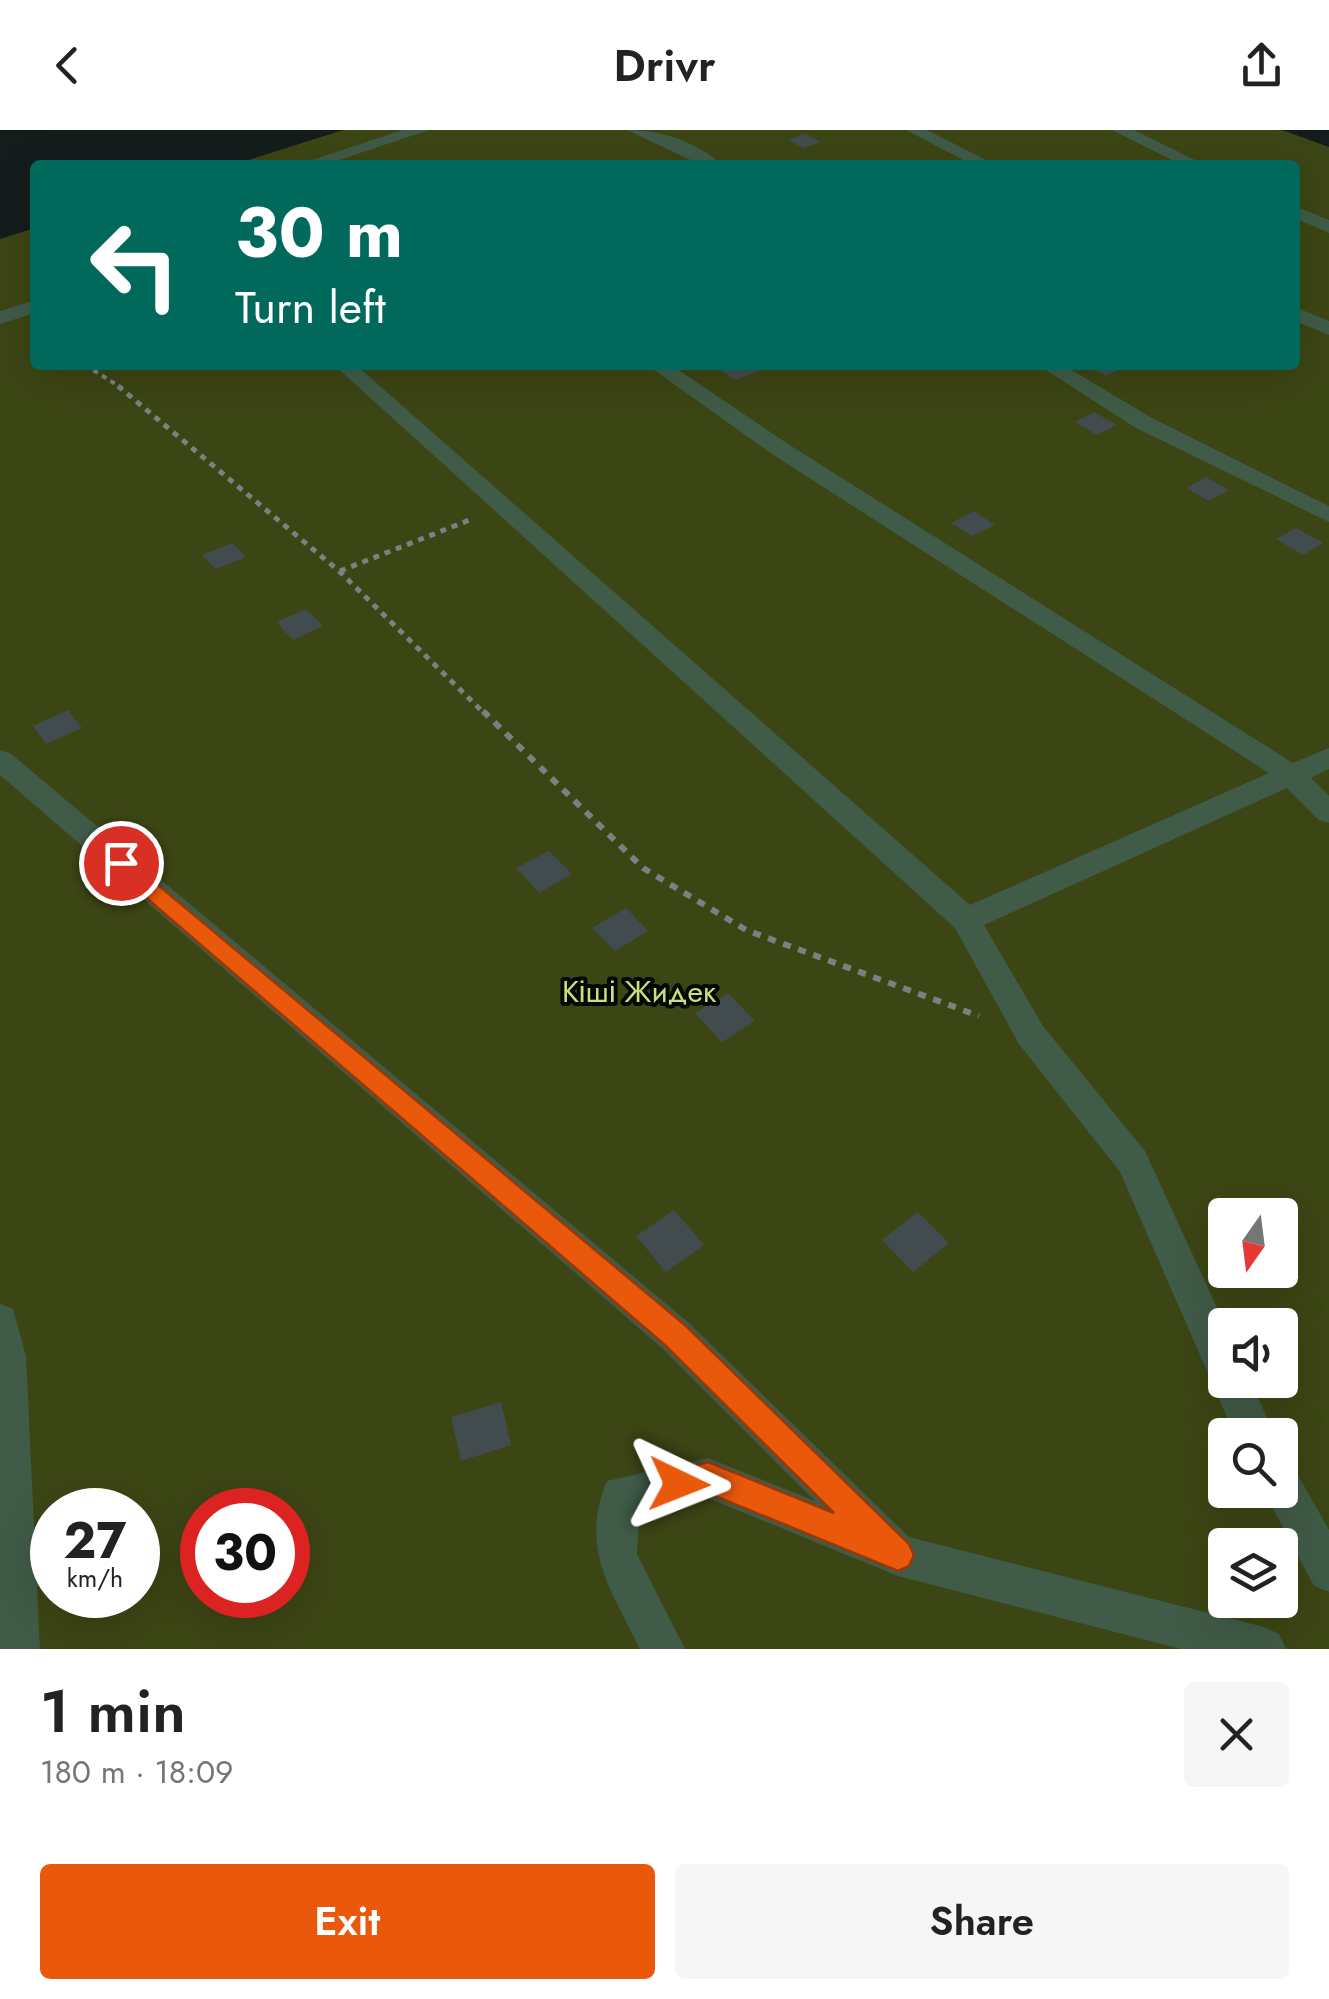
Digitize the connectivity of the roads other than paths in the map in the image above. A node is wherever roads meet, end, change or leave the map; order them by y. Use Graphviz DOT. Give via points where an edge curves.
graph roads {
  1 [pos="421,130"];
  2 [pos="635,130"];
  3 [pos="914,130"];
  4 [pos="1120,130"];
  5 [pos="361,146"];
  6 [pos="320,160"];
  7 [pos="377,160"];
  8 [pos="705,160"];
  9 [pos="977,160"];
  10 [pos="1185,160"];
  11 [pos="1300,213"];
  12 [pos="1329,227"];
  13 [pos="30,308"];
  14 [pos="1300,315"];
  15 [pos="0,318"];
  16 [pos="1329,329"];
  17 [pos="350,370"];
  18 [pos="665,370"];
  19 [pos="1056,370"];
  20 [pos="1329,515"];
  21 [pos="1329,758"];
  22 [pos="0,760"];
  23 [pos="1289,773"];
  24 [pos="1329,813"];
  25 [pos="966,920"];
  26 [pos="0,1322"];
  27 [pos="1208,1330"];
  28 [pos="1294,1508"];
  29 [pos="898,1555"];
  30 [pos="1329,1572"];
  31 [pos="18,1649"];
  32 [pos="662,1649"];
  33 [pos="1264,1649"];
  1 -- 5 [label="street"];
  2 -- 8 [label="street"];
  3 -- 9 [label="street"];
  4 -- 10 [label="street"];
  5 -- 6 [label="street"];
  5 -- 7 [label="street"];
  11 -- 12 [label="street"];
  13 -- 15 [label="street"];
  14 -- 16 [label="street"];
  17 -- 25 [label="street"];
  18 -- 23 [label="street"];
  19 -- 20 [label="street"];
  21 -- 23 [label="street"];
  22 -- 29 [label="street" via="676,1336"];
  23 -- 24 [label="street"];
  23 -- 25 [label="street"];
  25 -- 27 [label="street" via="1032,1035 1134,1162"];
  26 -- 31 [label="street" via="7,1356"];
  28 -- 30 [label="street"];
  29 -- 32 [label="street" via="708,1478 621,1495 616,1557"];
  29 -- 33 [label="street"];
}
